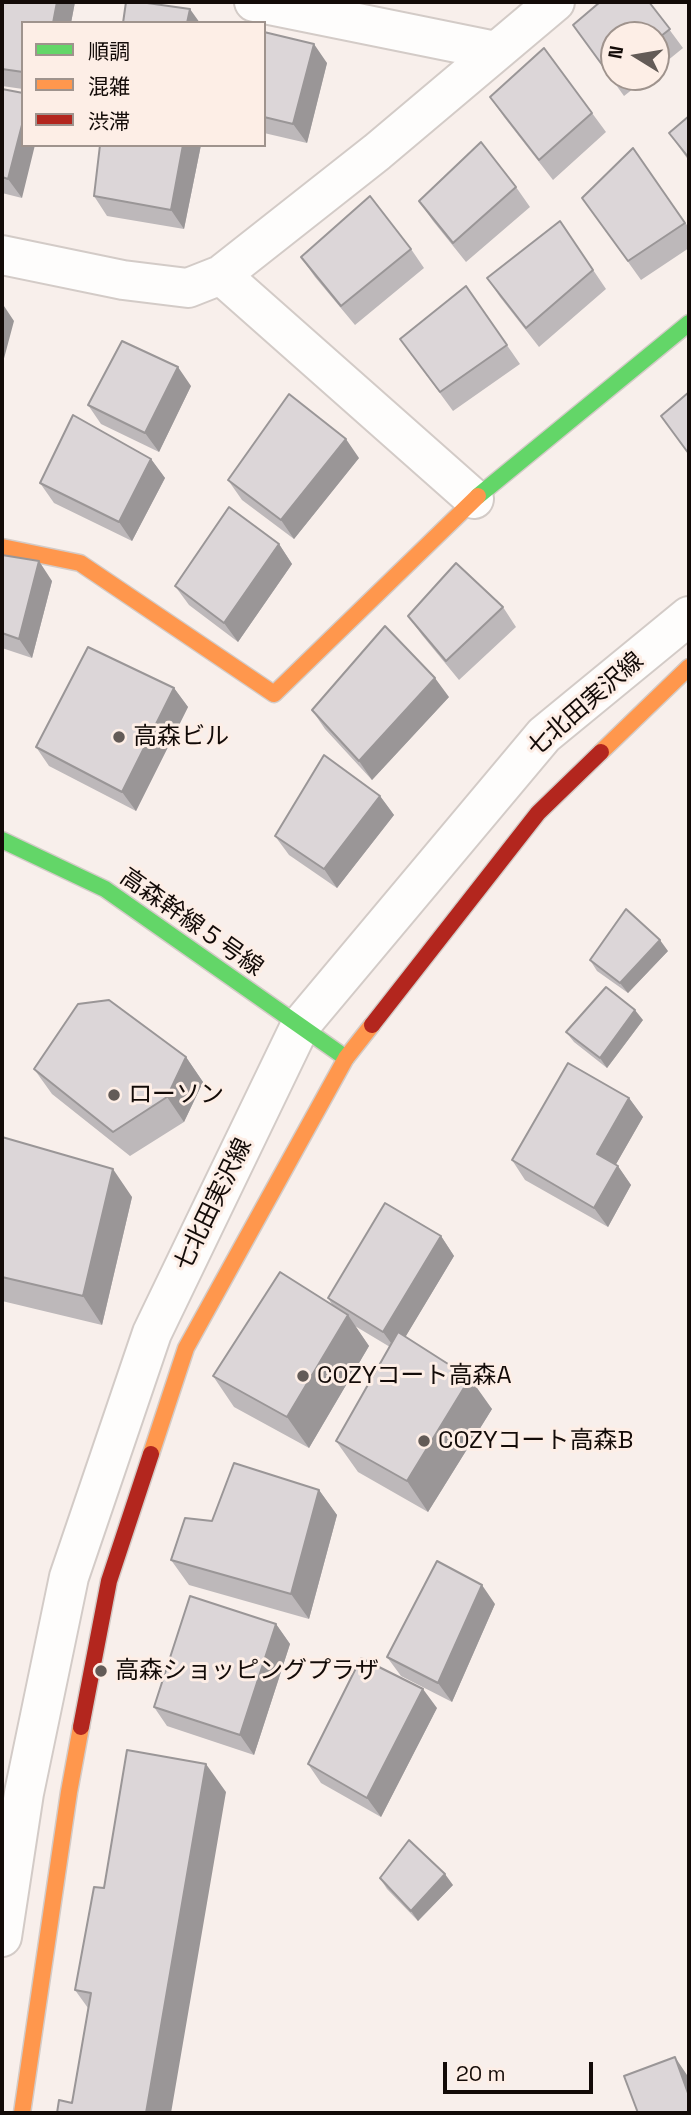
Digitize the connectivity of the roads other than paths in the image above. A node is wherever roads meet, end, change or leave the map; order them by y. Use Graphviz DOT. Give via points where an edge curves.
graph roads {
  1 [pos="254,2"];
  2 [pos="555,2"];
  3 [pos="496,51"];
  4 [pos="2,255"];
  5 [pos="222,275"];
  6 [pos="689,323"];
  7 [pos="474,499"];
  8 [pos="2,547"];
  9 [pos="689,616"];
  10 [pos="689,667"];
  11 [pos="2,840"];
  12 [pos="300,1026"];
  13 [pos="345,1058"];
  14 [pos="2,1937"];
  15 [pos="22,2113"];
  1 -- 3 [label="street"];
  2 -- 3 [label="street"];
  3 -- 5 [label="street"];
  4 -- 5 [label="street" via="188,288"];
  5 -- 7 [label="street"];
  6 -- 7 [label="street"];
  7 -- 8 [label="street" via="274,694 80,563"];
  9 -- 12 [label="street, 七北田実沢線" via="544,735"];
  10 -- 13 [label="street" via="538,813"];
  11 -- 12 [label="street, 高森幹線５号線" via="105,889"];
  12 -- 13 [label="street, 高森幹線５号線"];
  12 -- 14 [label="street, 七北田実沢線" via="152,1333 69,1577 24,1793"];
  13 -- 15 [label="street" via="186,1348 109,1581 69,1792"];
}
